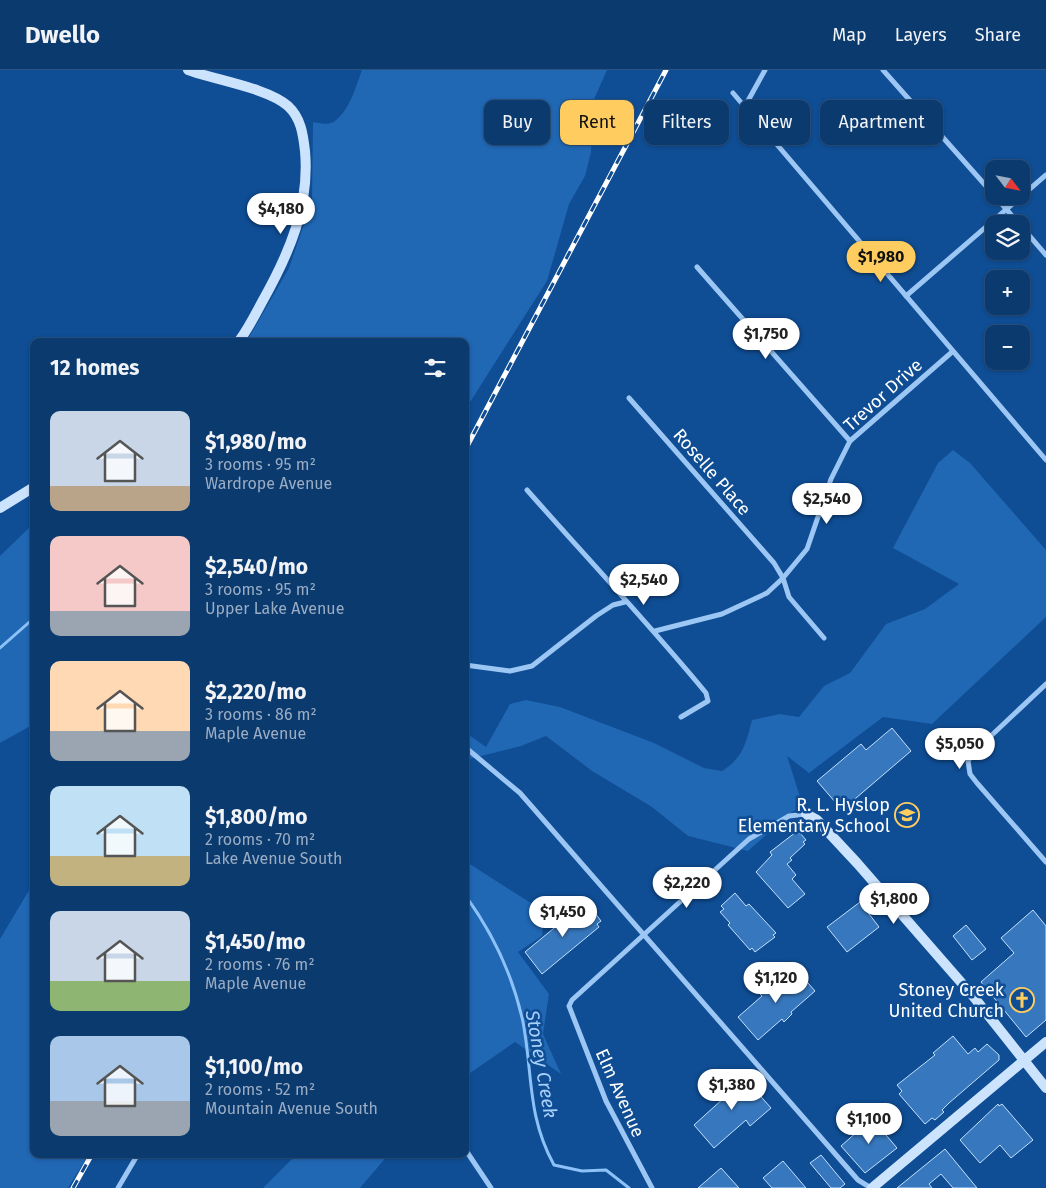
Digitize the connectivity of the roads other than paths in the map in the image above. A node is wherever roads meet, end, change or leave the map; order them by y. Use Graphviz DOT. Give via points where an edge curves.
graph roads {
  1 [pos="188,70"];
  2 [pos="765,70"];
  3 [pos="883,70"];
  4 [pos="733,93"];
  5 [pos="748,100"];
  6 [pos="739,101"];
  7 [pos="776,145"];
  8 [pos="1046,176"];
  9 [pos="985,186"];
  10 [pos="1002,205"];
  11 [pos="1006,209"];
  12 [pos="1011,215"];
  13 [pos="1030,237"];
  14 [pos="1046,255"];
  15 [pos="697,267"];
  16 [pos="906,296"];
  17 [pos="241,338"];
  18 [pos="952,352"];
  19 [pos="629,398"];
  20 [pos="850,441"];
  21 [pos="1046,460"];
  22 [pos="30,489"];
  23 [pos="527,490"];
  24 [pos="0,508"];
  25 [pos="783,578"];
  26 [pos="625,602"];
  27 [pos="655,631"];
  28 [pos="824,638"];
  29 [pos="469,666"];
  30 [pos="1046,684"];
  31 [pos="681,717"];
  32 [pos="469,750"];
  33 [pos="806,814"];
  34 [pos="1046,862"];
  35 [pos="644,935"];
  36 [pos="1046,1042"];
  37 [pos="1024,1061"];
  38 [pos="1046,1088"];
  39 [pos="469,1155"];
  40 [pos="136,1158"];
  41 [pos="118,1188"];
  42 [pos="492,1188"];
  43 [pos="652,1188"];
  44 [pos="872,1188"];
  1 -- 17 [label="main road" via="260,92 286,104 299,121 304,135 305,190 296,231 268,291"];
  2 -- 5 [label="street"];
  3 -- 9 [label="street"];
  4 -- 6 [label="street"];
  7 -- 16 [label="street"];
  8 -- 11 [label="street"];
  10 -- 11 [label="street"];
  11 -- 12 [label="street"];
  11 -- 16 [label="street"];
  13 -- 14 [label="street"];
  15 -- 20 [label="street"];
  16 -- 18 [label="street"];
  18 -- 20 [label="street, Trevor Drive"];
  18 -- 21 [label="street"];
  19 -- 25 [label="street, Roselle Place" via="774,563"];
  20 -- 25 [label="street, Trevor Drive" via="831,479 808,549"];
  22 -- 24 [label="main road"];
  23 -- 26 [label="street"];
  25 -- 27 [label="street, Trevor Drive" via="767,593 722,614"];
  25 -- 28 [label="street, Roselle Place" via="789,597"];
  26 -- 27 [label="street"];
  26 -- 29 [label="street" via="613,605 596,616 532,666 510,671"];
  27 -- 31 [label="street" via="709,699"];
  30 -- 34 [label="street" via="968,761 970,774"];
  32 -- 35 [label="street" via="520,793"];
  33 -- 35 [label="street" via="789,816 749,839"];
  33 -- 37 [label="main road" via="817,820 857,863 973,996"];
  35 -- 43 [label="street, Elm Avenue" via="569,1006 606,1101"];
  35 -- 44 [label="street" via="858,1180"];
  36 -- 37 [label="main road"];
  37 -- 38 [label="main road"];
  37 -- 44 [label="main road"];
  39 -- 42 [label="street"];
  40 -- 41 [label="street"];
}
